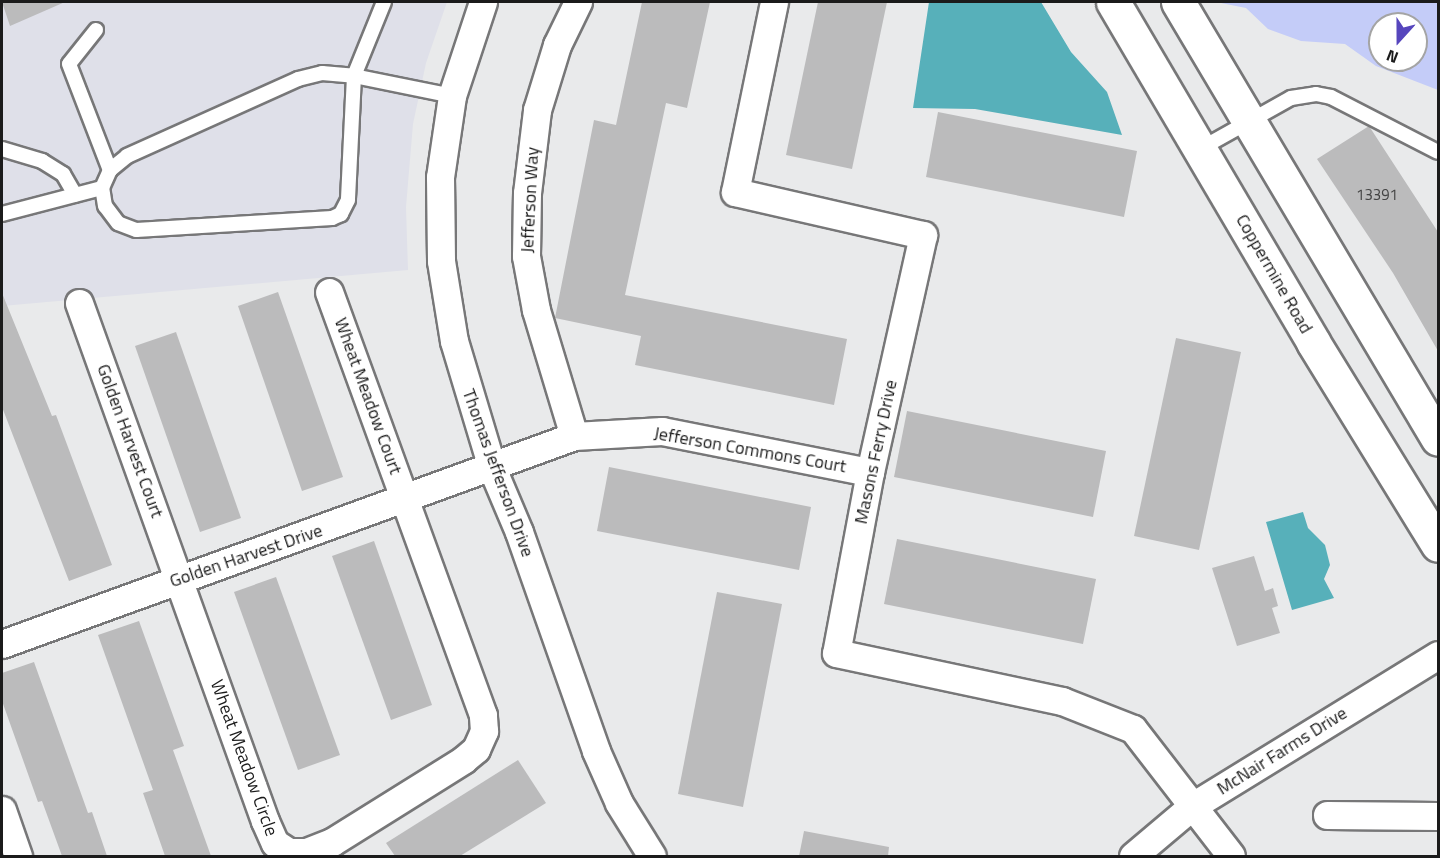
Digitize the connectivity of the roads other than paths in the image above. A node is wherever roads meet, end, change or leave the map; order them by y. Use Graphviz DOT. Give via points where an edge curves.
graph roads {
  1 [pos="384,2"];
  2 [pos="483,2"];
  3 [pos="578,2"];
  4 [pos="774,2"];
  5 [pos="1113,2"];
  6 [pos="1178,2"];
  7 [pos="96,30"];
  8 [pos="354,76"];
  9 [pos="452,96"];
  10 [pos="1250,124"];
  11 [pos="2,149"];
  12 [pos="1200,149"];
  13 [pos="1438,153"];
  14 [pos="110,170"];
  15 [pos="102,188"];
  16 [pos="75,195"];
  17 [pos="2,214"];
  18 [pos="329,292"];
  19 [pos="79,303"];
  20 [pos="574,436"];
  21 [pos="1438,439"];
  22 [pos="492,468"];
  23 [pos="870,472"];
  24 [pos="406,500"];
  25 [pos="1438,545"];
  26 [pos="180,579"];
  27 [pos="2,644"];
  28 [pos="1438,655"];
  29 [pos="1191,807"];
  30 [pos="2,810"];
  31 [pos="1327,815"];
  32 [pos="1438,816"];
  33 [pos="18,856"];
  34 [pos="652,856"];
  35 [pos="1133,856"];
  36 [pos="1232,856"];
  1 -- 8 [label="lane"];
  2 -- 9 [label="street, Thomas Jefferson Drive"];
  3 -- 20 [label="street, Jefferson Way" via="557,45 537,110 527,193 526,256 536,310"];
  4 -- 23 [label="street, Masons Ferry Drive" via="735,192 923,235"];
  5 -- 12 [label="street, Coppermine Road"];
  6 -- 10 [label="street"];
  7 -- 14 [label="lane" via="69,64"];
  8 -- 9 [label="lane"];
  8 -- 14 [label="lane" via="322,73 298,79 127,156"];
  8 -- 15 [label="lane" via="348,200 341,214 332,218 136,230 118,223 105,206"];
  9 -- 22 [label="street, Thomas Jefferson Drive" via="440,177 444,287 460,368"];
  10 -- 12 [label="lane"];
  10 -- 13 [label="lane" via="1291,98 1331,97"];
  10 -- 21 [label="street"];
  11 -- 16 [label="lane" via="42,161 63,174"];
  12 -- 25 [label="street, Coppermine Road"];
  14 -- 15 [label="lane"];
  15 -- 16 [label="lane"];
  16 -- 17 [label="lane"];
  18 -- 24 [label="street, Wheat Meadow Court"];
  19 -- 26 [label="street, Golden Harvest Court"];
  20 -- 22 [label="street, Jefferson Commons Court"];
  20 -- 23 [label="street, Jefferson Commons Court" via="662,431"];
  22 -- 24 [label="street, Golden Harvest Drive"];
  22 -- 34 [label="street, Thomas Jefferson Drive" via="519,532 603,770"];
  23 -- 29 [label="street, Masons Ferry Drive" via="836,653 1062,701 1133,729"];
  24 -- 26 [label="street, Golden Harvest Drive"];
  24 -- 26 [label="street, Wheat Meadow Circle" via="483,715 484,731 476,749 463,760 332,842 306,852 289,852 274,843"];
  26 -- 27 [label="street, Golden Harvest Drive"];
  28 -- 29 [label="street, McNair Farms Drive"];
  29 -- 35 [label="street, McNair Farms Drive"];
  29 -- 36 [label="street"];
  30 -- 33 [label="street"];
  31 -- 32 [label="street"];
}
